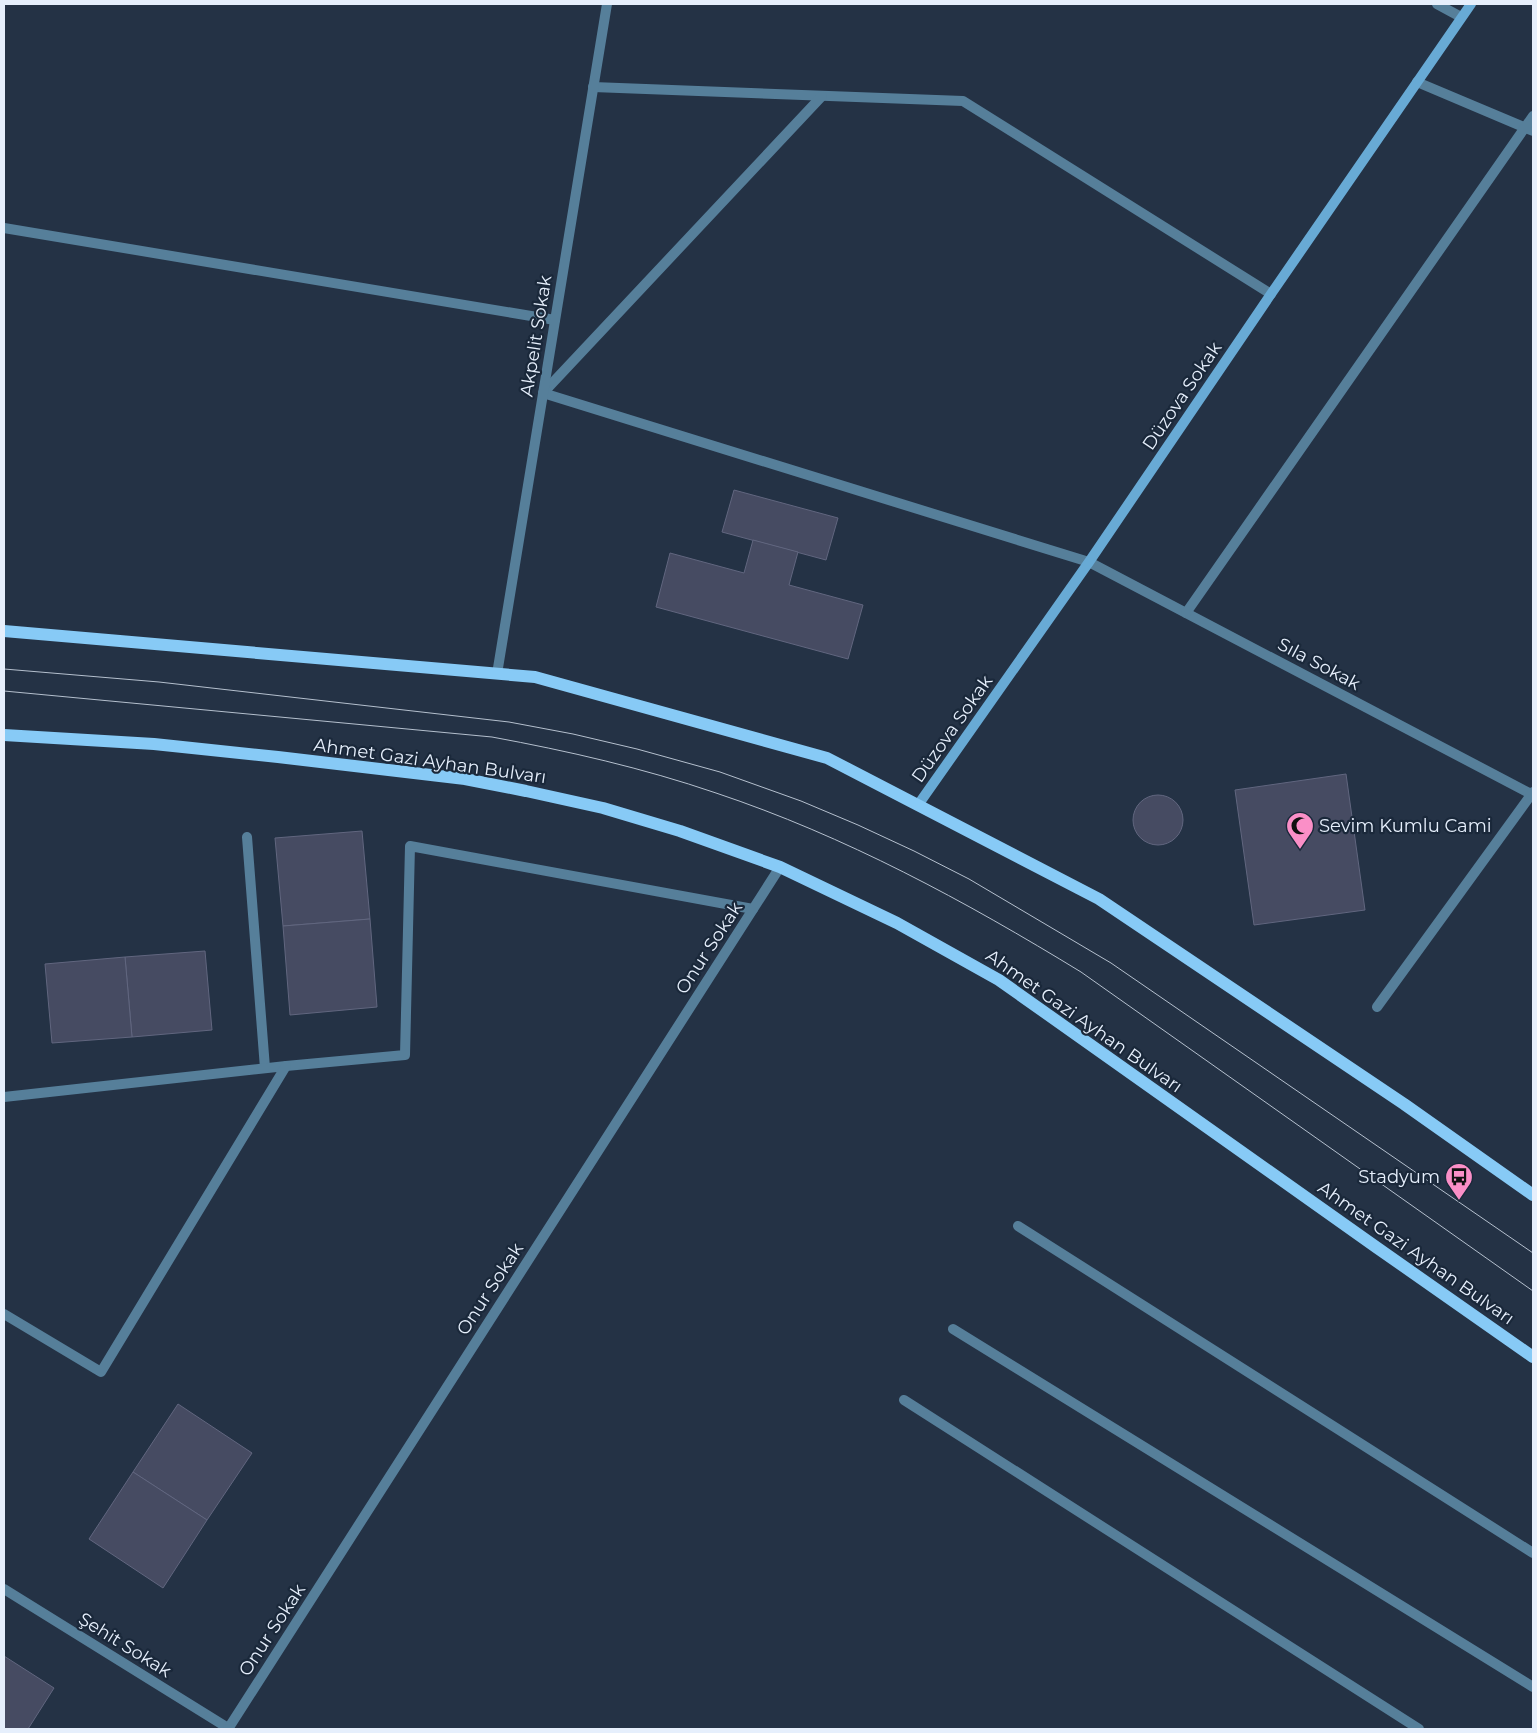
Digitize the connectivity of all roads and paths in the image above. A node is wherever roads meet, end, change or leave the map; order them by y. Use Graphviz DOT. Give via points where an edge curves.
graph roads {
  1 [pos="607,4"];
  2 [pos="1437,4"];
  3 [pos="1471,4"];
  4 [pos="1461,17"];
  5 [pos="1417,82"];
  6 [pos="593,87"];
  7 [pos="822,96"];
  8 [pos="1533,116"];
  9 [pos="1530,129"];
  10 [pos="4,228"];
  11 [pos="1271,294"];
  12 [pos="555,320"];
  13 [pos="543,393"];
  14 [pos="1089,562"];
  15 [pos="1186,613"];
  16 [pos="4,631"];
  17 [pos="498,674"];
  18 [pos="4,735"];
  19 [pos="1533,794"];
  20 [pos="918,805"];
  21 [pos="247,837"];
  22 [pos="780,867"];
  23 [pos="753,909"];
  24 [pos="1377,1006"];
  25 [pos="286,1066"];
  26 [pos="265,1068"];
  27 [pos="4,1098"];
  28 [pos="1533,1195"];
  29 [pos="1018,1226"];
  30 [pos="4,1314"];
  31 [pos="953,1329"];
  32 [pos="1533,1357"];
  33 [pos="904,1400"];
  34 [pos="1533,1554"];
  35 [pos="4,1589"];
  36 [pos="1533,1687"];
  37 [pos="228,1729"];
  38 [pos="1419,1729"];
  1 -- 6 [label="street, Akpelit Sokak"];
  2 -- 4 [label="street"];
  3 -- 4 [label="street, Düzova Sokak"];
  4 -- 5 [label="street, Düzova Sokak"];
  5 -- 9 [label="street"];
  5 -- 11 [label="street, Düzova Sokak"];
  6 -- 7 [label="street"];
  6 -- 12 [label="street, Akpelit Sokak"];
  7 -- 11 [label="street" via="963,101"];
  7 -- 13 [label="street"];
  8 -- 9 [label="street"];
  9 -- 15 [label="street"];
  10 -- 12 [label="street"];
  11 -- 14 [label="street, Düzova Sokak"];
  12 -- 13 [label="street, Akpelit Sokak"];
  13 -- 14 [label="street, Sıla Sokak"];
  13 -- 17 [label="street, Akpelit Sokak"];
  14 -- 15 [label="street, Sıla Sokak"];
  14 -- 20 [label="street, Düzova Sokak"];
  15 -- 19 [label="street, Sıla Sokak"];
  16 -- 17 [label="main road"];
  17 -- 20 [label="main road" via="535,677 827,758"];
  18 -- 22 [label="main road, Ahmet Gazi Ayhan Bulvarı" via="154,744 474,781 604,808"];
  19 -- 24 [label="street"];
  20 -- 28 [label="main road" via="1099,899"];
  21 -- 26 [label="street"];
  22 -- 23 [label="street, Onur Sokak"];
  22 -- 32 [label="main road, Ahmet Gazi Ayhan Bulvarı" via="897,924 999,980"];
  23 -- 25 [label="street" via="410,846 405,1055"];
  23 -- 37 [label="street, Onur Sokak"];
  25 -- 26 [label="street"];
  25 -- 30 [label="street" via="101,1372"];
  26 -- 27 [label="street"];
  29 -- 34 [label="street"];
  31 -- 36 [label="street"];
  33 -- 38 [label="street"];
  35 -- 37 [label="street, Şehit Sokak"];
}
